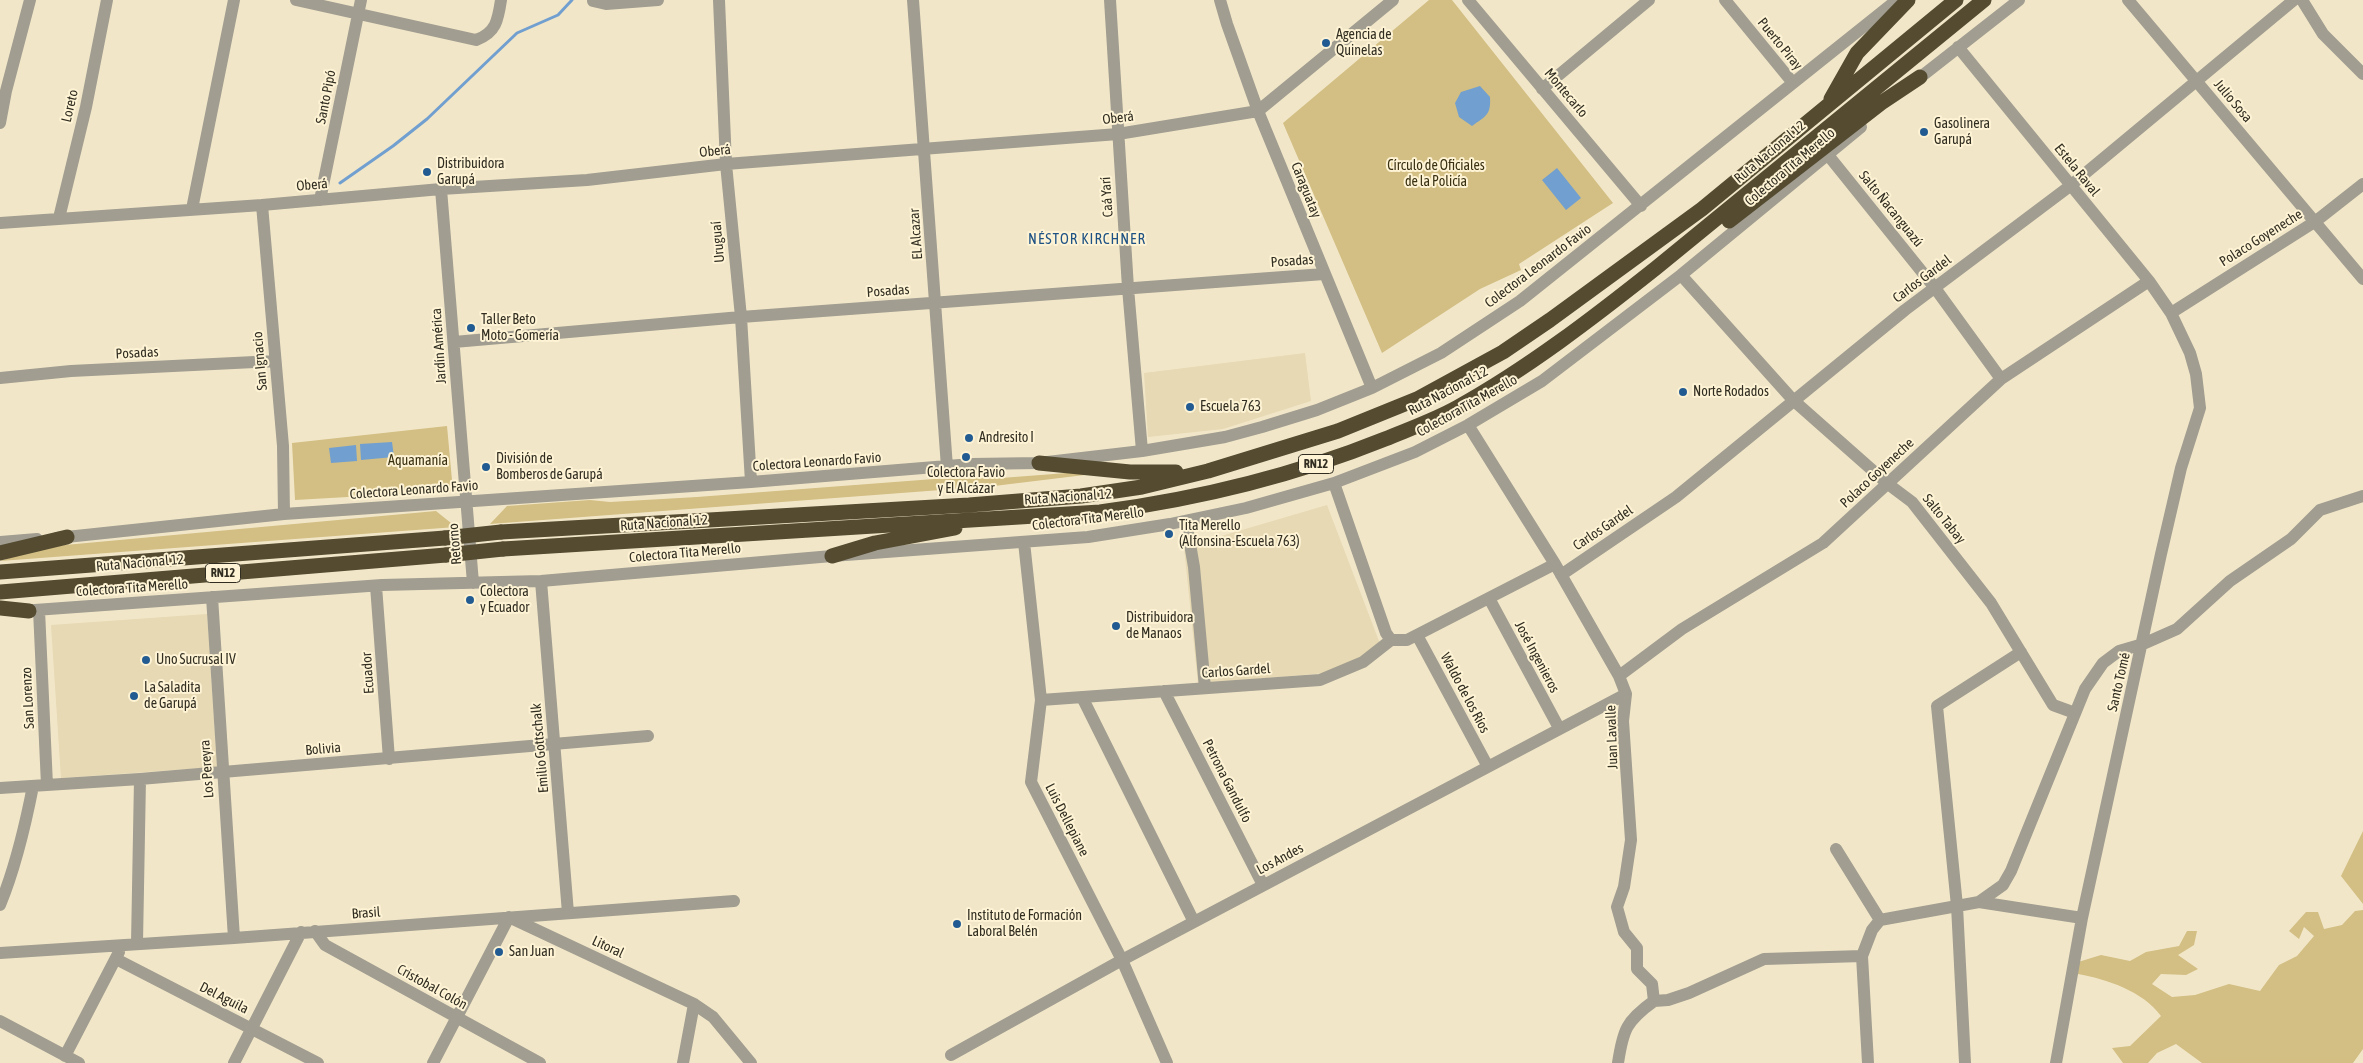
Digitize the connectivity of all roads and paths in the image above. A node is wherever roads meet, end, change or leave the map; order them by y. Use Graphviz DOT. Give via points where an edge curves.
graph roads {
  1 [pos="30,0"];
  2 [pos="108,0"];
  3 [pos="234,0"];
  4 [pos="296,0"];
  5 [pos="501,0"];
  6 [pos="658,0"];
  7 [pos="719,0"];
  8 [pos="913,0"];
  9 [pos="1110,0"];
  10 [pos="1220,0"];
  11 [pos="1393,0"];
  12 [pos="1468,0"];
  13 [pos="1649,0"];
  14 [pos="1725,0"];
  15 [pos="1897,0"];
  16 [pos="1908,0"];
  17 [pos="1956,0"];
  18 [pos="1984,0"];
  19 [pos="2019,0"];
  20 [pos="2128,0"];
  21 [pos="2294,0"];
  22 [pos="2302,0"];
  23 [pos="593,1"];
  24 [pos="360,6"];
  25 [pos="1958,47"];
  26 [pos="2363,74"];
  27 [pos="1920,77"];
  28 [pos="2197,81"];
  29 [pos="1793,83"];
  30 [pos="1542,88"];
  31 [pos="1826,108"];
  32 [pos="1258,110"];
  33 [pos="0,123"];
  34 [pos="1118,134"];
  35 [pos="925,149"];
  36 [pos="1828,156"];
  37 [pos="726,164"];
  38 [pos="2363,184"];
  39 [pos="2070,186"];
  40 [pos="441,188"];
  41 [pos="320,200"];
  42 [pos="262,205"];
  43 [pos="1641,206"];
  44 [pos="192,208"];
  45 [pos="59,218"];
  46 [pos="2316,221"];
  47 [pos="0,223"];
  48 [pos="1656,268"];
  49 [pos="1324,274"];
  50 [pos="1681,275"];
  51 [pos="2363,279"];
  52 [pos="2149,281"];
  53 [pos="1128,288"];
  54 [pos="1935,288"];
  55 [pos="936,302"];
  56 [pos="2172,313"];
  57 [pos="741,317"];
  58 [pos="454,342"];
  59 [pos="275,361"];
  60 [pos="0,378"];
  61 [pos="2001,379"];
  62 [pos="1372,388"];
  63 [pos="1793,400"];
  64 [pos="1468,425"];
  65 [pos="1142,451"];
  66 [pos="1039,463"];
  67 [pos="947,466"];
  68 [pos="1208,471"];
  69 [pos="751,482"];
  70 [pos="1334,483"];
  71 [pos="1888,484"];
  72 [pos="2363,496"];
  73 [pos="466,502"];
  74 [pos="284,514"];
  75 [pos="1024,516"];
  76 [pos="1186,521"];
  77 [pos="66,537"];
  78 [pos="0,542"];
  79 [pos="1024,542"];
  80 [pos="0,553"];
  81 [pos="832,556"];
  82 [pos="1558,569"];
  83 [pos="0,572"];
  84 [pos="541,580"];
  85 [pos="473,583"];
  86 [pos="376,586"];
  87 [pos="0,592"];
  88 [pos="212,597"];
  89 [pos="1490,600"];
  90 [pos="0,608"];
  91 [pos="34,610"];
  92 [pos="0,613"];
  93 [pos="1417,635"];
  94 [pos="1391,640"];
  95 [pos="2143,644"];
  96 [pos="2021,652"];
  97 [pos="1618,676"];
  98 [pos="1205,688"];
  99 [pos="1164,691"];
  100 [pos="1626,694"];
  101 [pos="1082,697"];
  102 [pos="1041,700"];
  103 [pos="2075,714"];
  104 [pos="1559,728"];
  105 [pos="648,736"];
  106 [pos="555,744"];
  107 [pos="390,758"];
  108 [pos="1487,765"];
  109 [pos="222,772"];
  110 [pos="140,779"];
  111 [pos="47,785"];
  112 [pos="32,786"];
  113 [pos="0,788"];
  114 [pos="1836,849"];
  115 [pos="1263,884"];
  116 [pos="734,901"];
  117 [pos="1979,902"];
  118 [pos="0,905"];
  119 [pos="1957,906"];
  120 [pos="568,913"];
  121 [pos="509,917"];
  122 [pos="2082,918"];
  123 [pos="1880,920"];
  124 [pos="1194,922"];
  125 [pos="315,931"];
  126 [pos="301,932"];
  127 [pos="234,938"];
  128 [pos="137,944"];
  129 [pos="123,945"];
  130 [pos="0,952"];
  131 [pos="1862,956"];
  132 [pos="116,959"];
  133 [pos="1122,960"];
  134 [pos="1654,1001"];
  135 [pos="694,1004"];
  136 [pos="457,1017"];
  137 [pos="0,1021"];
  138 [pos="252,1029"];
  139 [pos="951,1055"];
  140 [pos="66,1056"];
  141 [pos="79,1063"];
  142 [pos="234,1063"];
  143 [pos="318,1063"];
  144 [pos="433,1063"];
  145 [pos="540,1063"];
  146 [pos="683,1063"];
  147 [pos="751,1063"];
  148 [pos="1167,1063"];
  149 [pos="1618,1063"];
  150 [pos="1868,1063"];
  151 [pos="1965,1063"];
  152 [pos="2056,1063"];
  1 -- 33 [label="street"];
  2 -- 45 [label="street, Loreto"];
  3 -- 44 [label="street"];
  4 -- 24 [label="street"];
  5 -- 24 [label="street" via="496,26 476,40"];
  6 -- 23 [label="street" via="606,4"];
  7 -- 37 [label="street, Uruguaí"];
  8 -- 35 [label="street, EL Alcazar"];
  9 -- 34 [label="street, Caá Yarí"];
  10 -- 32 [label="street, Caraguatay"];
  11 -- 32 [label="street, Oberá"];
  12 -- 30 [label="street, Montecarlo"];
  13 -- 30 [label="street"];
  14 -- 29 [label="street, Puerto Piray"];
  15 -- 29 [label="street, Colectora Leonardo Favio"];
  16 -- 31 [label="highway" via="1857,53"];
  17 -- 31 [label="highway, Ruta Nacional 12 / RN12"];
  18 -- 48 [label="highway, Ruta Nacional 12 / RN12"];
  19 -- 25 [label="street, Colectora Tita Merello"];
  20 -- 28 [label="street, Julio Sosa"];
  21 -- 28 [label="street, Carlos Gardel"];
  22 -- 26 [label="street" via="2323,34"];
  24 -- 41 [label="street, Santo Pipó"];
  25 -- 27 [label="street, Colectora Tita Merello"];
  25 -- 39 [label="street, Estela Raval"];
  27 -- 36 [label="street, Colectora Tita Merello"];
  27 -- 48 [label="highway" via="1709,236"];
  28 -- 39 [label="street, Carlos Gardel"];
  28 -- 46 [label="street, Julio Sosa"];
  29 -- 43 [label="street, Colectora Leonardo Favio"];
  30 -- 43 [label="street, Montecarlo"];
  31 -- 68 [label="highway, Ruta Nacional 12 / RN12" via="1702,209 1503,352 1417,399 1338,432"];
  32 -- 34 [label="street, Oberá"];
  32 -- 49 [label="street, Caraguatay"];
  34 -- 35 [label="street, Oberá"];
  34 -- 53 [label="street, Caá Yarí"];
  35 -- 37 [label="street, Oberá"];
  35 -- 55 [label="street, EL Alcazar"];
  36 -- 50 [label="street, Colectora Tita Merello"];
  36 -- 54 [label="street, Salto Ñacanguazú"];
  37 -- 40 [label="street, Oberá" via="588,180"];
  37 -- 57 [label="street, Uruguaí"];
  38 -- 46 [label="street, Polaco Goyeneche"];
  39 -- 52 [label="street, Estela Raval"];
  39 -- 54 [label="street, Carlos Gardel"];
  40 -- 41 [label="street, Oberá"];
  40 -- 58 [label="street, Jardín América"];
  41 -- 42 [label="street, Oberá"];
  42 -- 44 [label="street, Oberá"];
  42 -- 59 [label="street, San Ignacio"];
  43 -- 62 [label="street, Colectora Leonardo Favio" via="1520,302 1441,353"];
  44 -- 45 [label="street, Oberá"];
  45 -- 47 [label="street, Oberá"];
  46 -- 51 [label="street, Julio Sosa"];
  46 -- 56 [label="street, Polaco Goyeneche"];
  48 -- 75 [label="highway, Ruta Nacional 12 / RN12" via="1519,370 1457,408 1349,454 1274,478 1148,506"];
  49 -- 53 [label="street, Posadas"];
  49 -- 62 [label="street, Caraguatay"];
  50 -- 63 [label="street, Salto Tabay"];
  50 -- 64 [label="street, Colectora Tita Merello" via="1542,381"];
  52 -- 56 [label="street, Estela Raval"];
  52 -- 61 [label="street, Polaco Goyeneche"];
  53 -- 55 [label="street, Posadas"];
  53 -- 65 [label="street, Caá Yarí"];
  54 -- 61 [label="street, Salto Ñacanguazú"];
  54 -- 63 [label="street, Carlos Gardel"];
  55 -- 57 [label="street, Posadas"];
  55 -- 67 [label="street, EL Alcazar"];
  56 -- 95 [label="street, Santo Tomé" via="2190,353 2200,408 2181,468"];
  57 -- 58 [label="street, Posadas"];
  57 -- 69 [label="street, Uruguaí"];
  58 -- 73 [label="street, Jardín América"];
  59 -- 60 [label="street, Posadas" via="70,371"];
  59 -- 74 [label="street, San Ignacio" via="283,446"];
  61 -- 71 [label="street, Polaco Goyeneche"];
  62 -- 65 [label="street, Colectora Leonardo Favio" via="1317,410 1234,435"];
  63 -- 71 [label="street, Salto Tabay"];
  63 -- 82 [label="street, Carlos Gardel" via="1676,497"];
  64 -- 70 [label="street, Colectora Tita Merello" via="1414,452"];
  64 -- 82 [label="street, Juan Lavalle"];
  65 -- 66 [label="street, Colectora Leonardo Favio"];
  66 -- 67 [label="street, Colectora Leonardo Favio"];
  66 -- 68 [label="highway" via="1130,472"];
  67 -- 69 [label="street, Colectora Leonardo Favio"];
  68 -- 83 [label="highway, Ruta Nacional 12 / RN12, bridge" via="1142,487 1081,496 501,532"];
  69 -- 73 [label="street, Colectora Leonardo Favio"];
  70 -- 76 [label="street, Colectora Tita Merello"];
  70 -- 94 [label="street"];
  71 -- 96 [label="street, Salto Tabay" via="1912,502 1940,536 1991,603"];
  71 -- 97 [label="street, Polaco Goyeneche" via="1823,542 1682,628"];
  72 -- 95 [label="street" via="2320,510 2291,539 2230,581 2177,629"];
  73 -- 74 [label="street, Colectora Leonardo Favio"];
  73 -- 85 [label="street, Retorno"];
  74 -- 77 [label="street, Colectora Leonardo Favio"];
  75 -- 81 [label="highway" via="875,543"];
  75 -- 87 [label="highway, Ruta Nacional 12 / RN12, bridge" via="503,549"];
  76 -- 79 [label="street, Colectora Tita Merello" via="1088,537"];
  76 -- 98 [label="street" via="1194,567"];
  77 -- 78 [label="street, Colectora Leonardo Favio"];
  77 -- 80 [label="highway"];
  79 -- 81 [label="street, Colectora Tita Merello"];
  79 -- 102 [label="street, Luis Dellepiane"];
  81 -- 84 [label="street, Colectora Tita Merello"];
  82 -- 89 [label="street, Carlos Gardel"];
  82 -- 97 [label="street, Juan Lavalle"];
  84 -- 85 [label="street, Colectora Tita Merello"];
  84 -- 106 [label="street, Emilio Gottschalk"];
  85 -- 86 [label="street, Colectora Tita Merello"];
  86 -- 88 [label="street, Colectora Tita Merello"];
  86 -- 107 [label="street, Ecuador"];
  88 -- 91 [label="street, Colectora Tita Merello"];
  88 -- 109 [label="street, Los Pereyra"];
  89 -- 93 [label="street, Carlos Gardel"];
  89 -- 104 [label="street, José Ingenieros"];
  90 -- 91 [label="highway"];
  91 -- 92 [label="street, Colectora Tita Merello"];
  91 -- 111 [label="street, San Lorenzo"];
  93 -- 94 [label="street, Carlos Gardel" via="1407,640"];
  93 -- 108 [label="street, Waldo de los Ríos"];
  94 -- 98 [label="street, Carlos Gardel" via="1363,662 1320,680"];
  95 -- 103 [label="street" via="2119,651 2103,663 2085,689"];
  95 -- 122 [label="street, Santo Tomé"];
  96 -- 103 [label="street, Salto Tabay" via="2053,705"];
  96 -- 119 [label="street" via="1937,706"];
  97 -- 100 [label="street, Juan Lavalle"];
  98 -- 99 [label="street, Carlos Gardel"];
  99 -- 101 [label="street, Carlos Gardel"];
  99 -- 115 [label="street, Petrona Gandulfo"];
  100 -- 104 [label="street, Los Andes"];
  100 -- 134 [label="street, Juan Lavalle" via="1624,721 1631,840 1624,887 1617,907 1624,932 1637,948 1637,969 1652,984"];
  101 -- 102 [label="street, Carlos Gardel"];
  101 -- 124 [label="street"];
  102 -- 133 [label="street, Luis Dellepiane" via="1031,782"];
  103 -- 117 [label="street" via="2011,871 2003,886"];
  104 -- 108 [label="street, Los Andes"];
  105 -- 106 [label="street, Bolivia"];
  106 -- 107 [label="street, Bolivia"];
  106 -- 120 [label="street, Emilio Gottschalk"];
  107 -- 109 [label="street, Bolivia"];
  108 -- 115 [label="street, Los Andes"];
  109 -- 110 [label="street, Bolivia"];
  109 -- 127 [label="street, Los Pereyra"];
  110 -- 111 [label="street, Bolivia"];
  110 -- 128 [label="street"];
  111 -- 112 [label="street, Bolivia"];
  112 -- 113 [label="street, Bolivia"];
  112 -- 118 [label="street" via="24,836 14,873"];
  114 -- 123 [label="street"];
  115 -- 124 [label="street, Los Andes"];
  116 -- 120 [label="street, Brasil"];
  117 -- 119 [label="street"];
  117 -- 122 [label="street"];
  119 -- 123 [label="street"];
  119 -- 151 [label="street"];
  120 -- 121 [label="street, Brasil"];
  121 -- 125 [label="street, Brasil"];
  121 -- 135 [label="street, Litoral"];
  121 -- 136 [label="street"];
  122 -- 152 [label="street, Santo Tomé"];
  123 -- 131 [label="street" via="1872,930"];
  124 -- 133 [label="street, Los Andes"];
  125 -- 126 [label="street, Brasil"];
  125 -- 136 [label="street, Cristobal Colón" via="324,945"];
  126 -- 127 [label="street, Brasil"];
  126 -- 138 [label="street"];
  127 -- 128 [label="street, Brasil"];
  128 -- 129 [label="street, Brasil"];
  129 -- 130 [label="street, Brasil"];
  129 -- 132 [label="street"];
  131 -- 134 [label="street" via="1764,959 1689,993"];
  131 -- 150 [label="street"];
  132 -- 138 [label="street, Del Aguila"];
  132 -- 140 [label="street"];
  133 -- 139 [label="street, Los Andes"];
  133 -- 148 [label="street, Luis Dellepiane"];
  134 -- 149 [label="street" via="1634,1015 1622,1036"];
  135 -- 146 [label="street"];
  135 -- 147 [label="street, Litoral" via="713,1017"];
  136 -- 144 [label="street"];
  136 -- 145 [label="street, Cristobal Colón"];
  137 -- 140 [label="street"];
  138 -- 142 [label="street"];
  138 -- 143 [label="street, Del Aguila"];
  140 -- 141 [label="street"];
}
